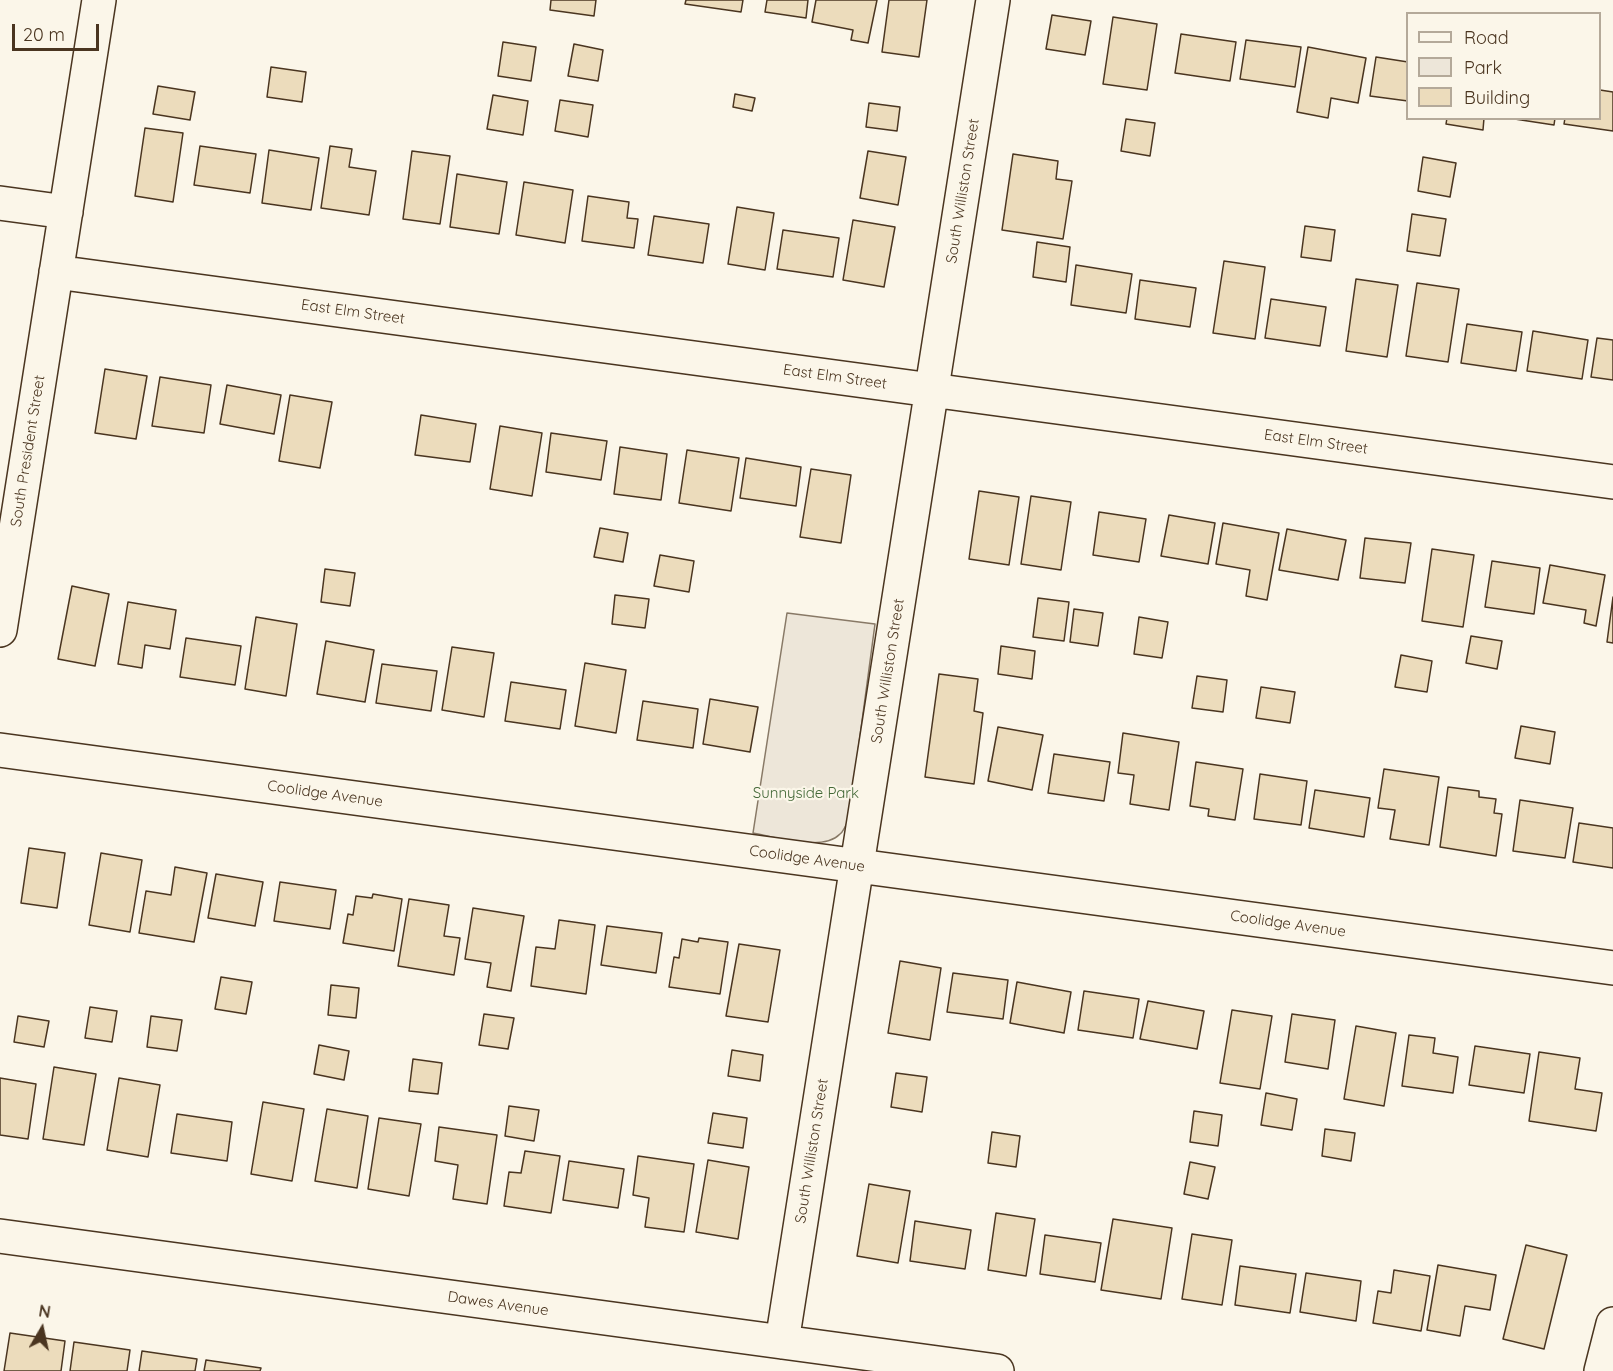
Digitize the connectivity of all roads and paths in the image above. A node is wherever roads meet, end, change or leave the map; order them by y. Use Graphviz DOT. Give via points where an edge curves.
graph roads {
  1 [pos="99,0"];
  2 [pos="993,0"];
  3 [pos="0,203"];
  4 [pos="66,212"];
  5 [pos="56,272"];
  6 [pos="932,390"];
  7 [pos="1613,482"];
  8 [pos="0,630"];
  9 [pos="0,750"];
  10 [pos="857,866"];
  11 [pos="1613,968"];
  12 [pos="0,1236"];
  13 [pos="1613,1323"];
  14 [pos="782,1342"];
  15 [pos="997,1371"];
  16 [pos="1601,1371"];
  1 -- 4 [label="street"];
  2 -- 6 [label="street, South Williston Street"];
  3 -- 4 [label="street"];
  4 -- 5 [label="street, South President Street"];
  5 -- 6 [label="street, East Elm Street"];
  5 -- 8 [label="street, South President Street"];
  6 -- 7 [label="street, East Elm Street"];
  6 -- 10 [label="street, South Williston Street"];
  9 -- 10 [label="street, Coolidge Avenue"];
  10 -- 11 [label="street, Coolidge Avenue"];
  10 -- 14 [label="street, South Williston Street"];
  12 -- 14 [label="street, Dawes Avenue"];
  13 -- 16 [label="street"];
  14 -- 15 [label="street, Dawes Avenue"];
}
